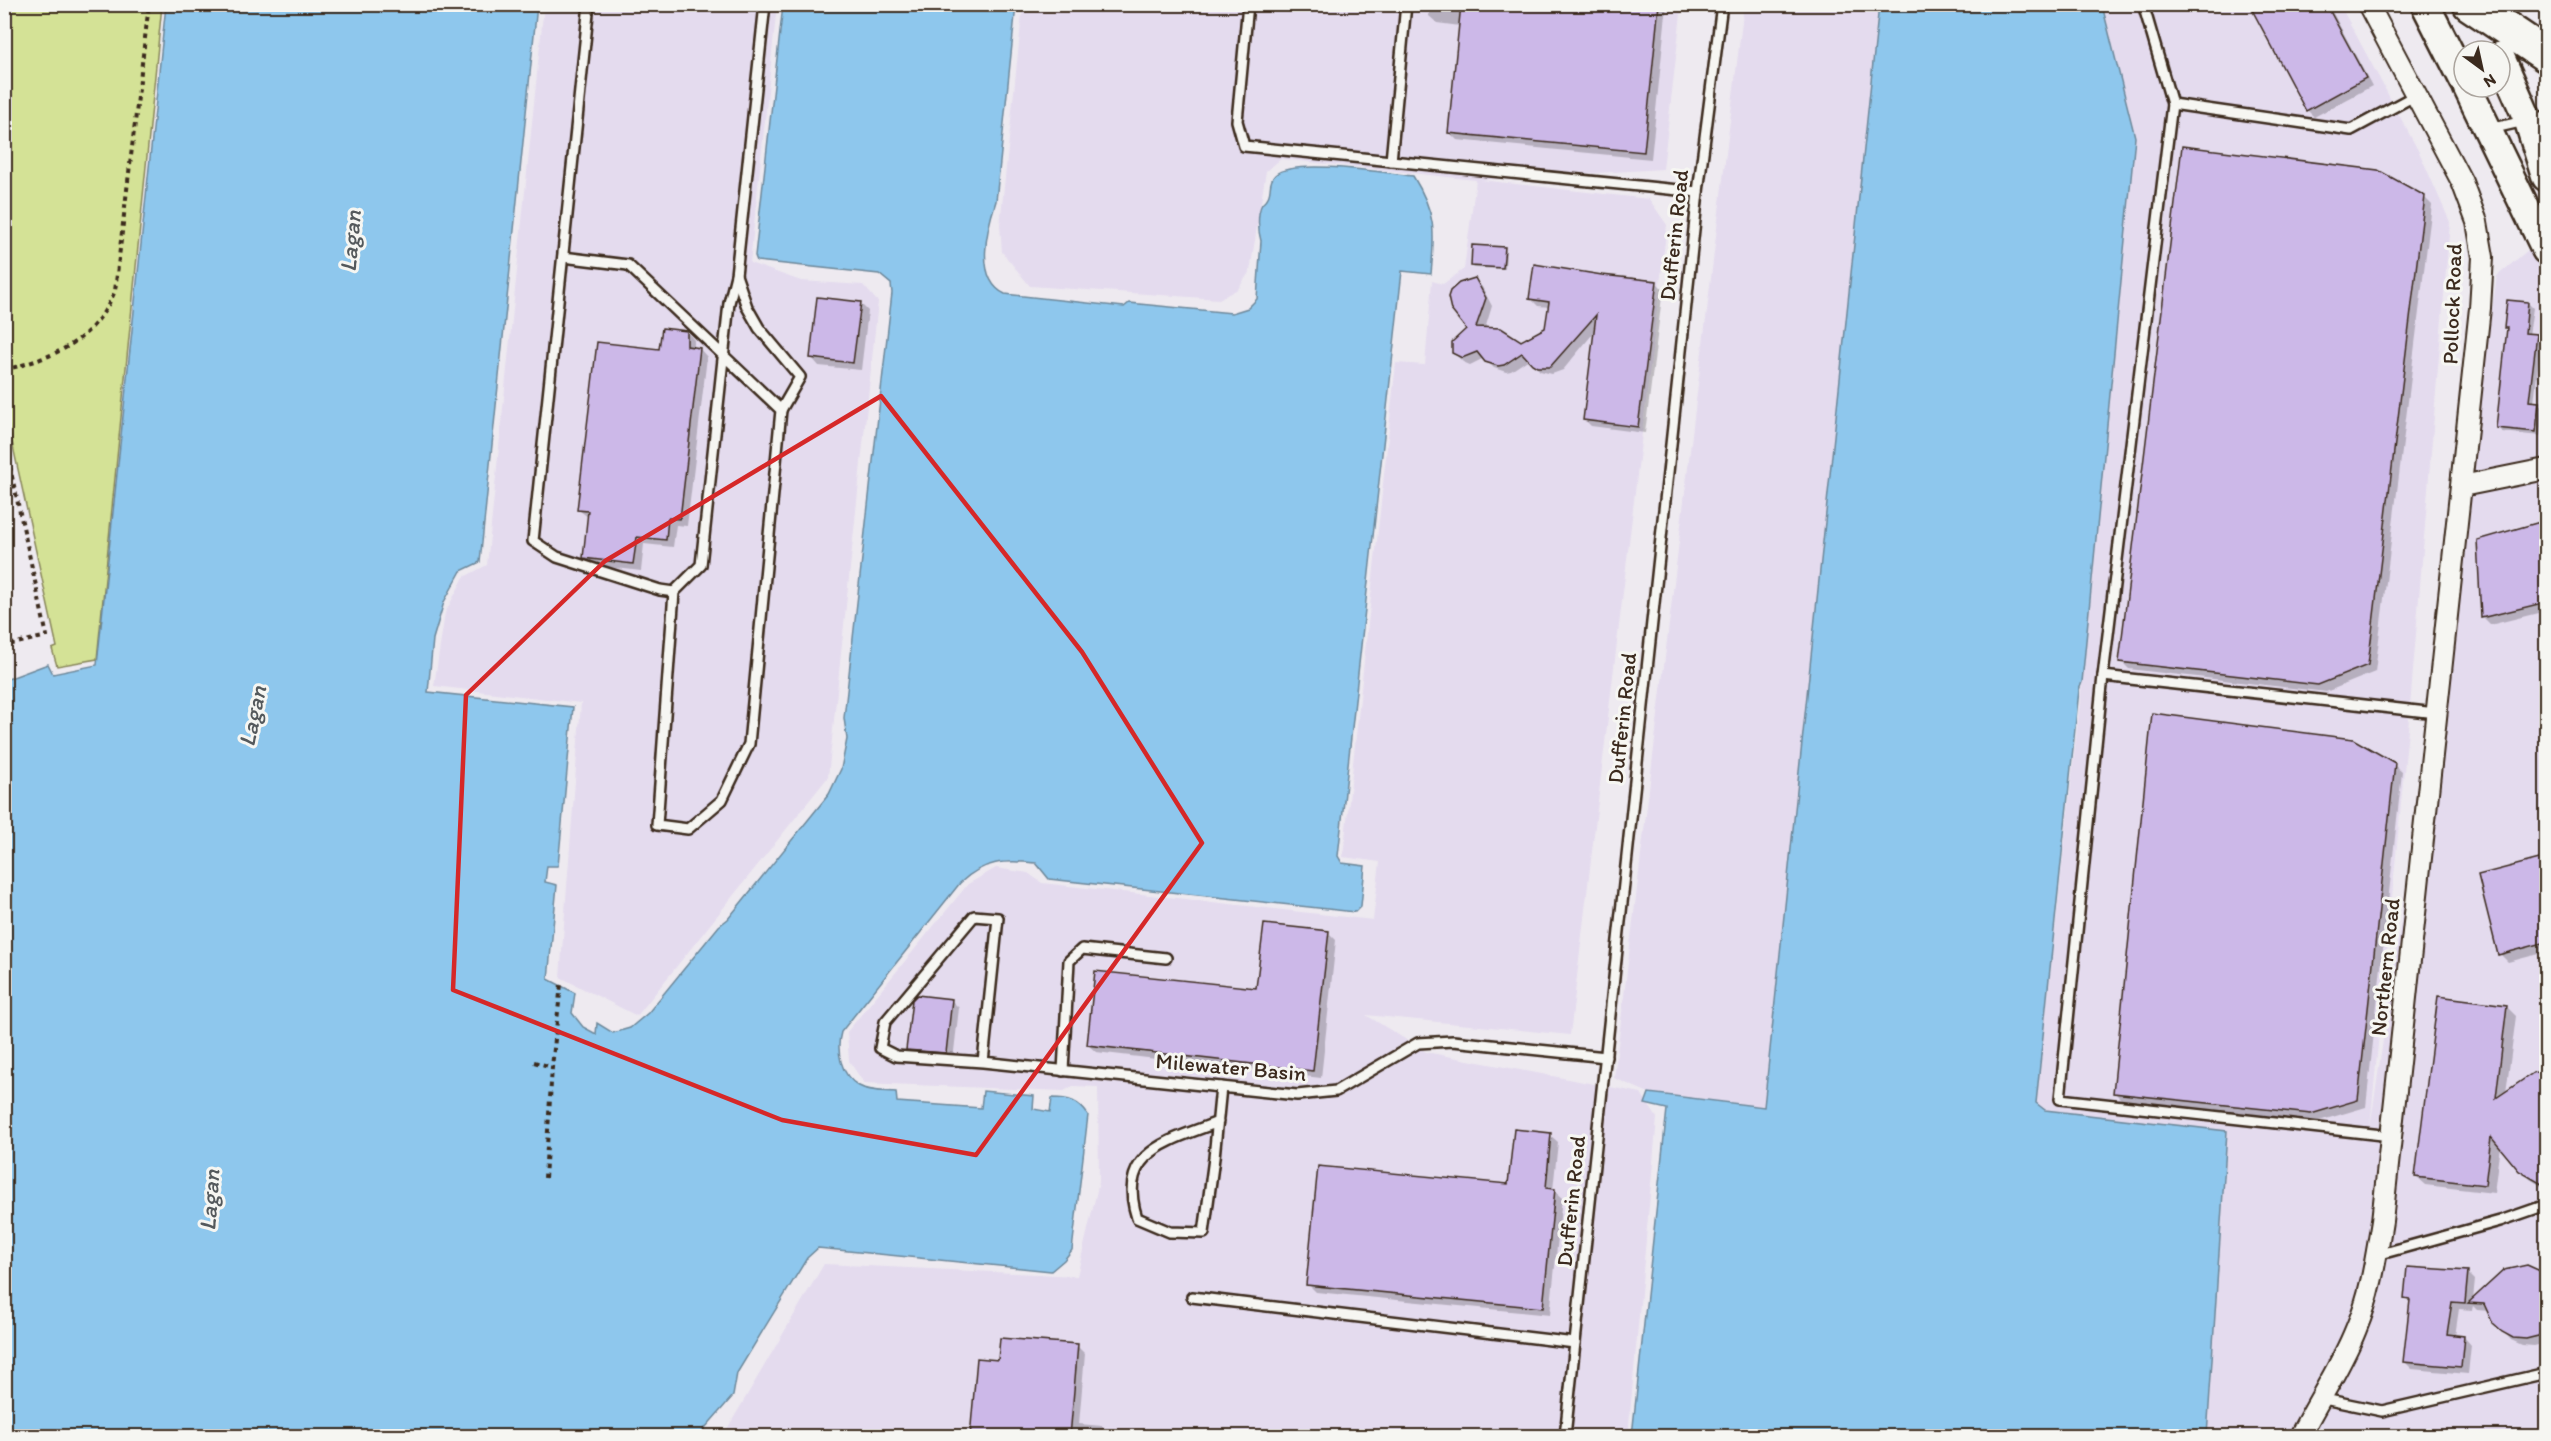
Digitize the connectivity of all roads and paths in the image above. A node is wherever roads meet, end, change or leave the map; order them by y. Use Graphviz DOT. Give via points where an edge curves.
graph roads {
  1 [pos="149,4"];
  2 [pos="589,4"];
  3 [pos="765,4"];
  4 [pos="1248,4"];
  5 [pos="1406,4"];
  6 [pos="1722,4"];
  7 [pos="2143,4"];
  8 [pos="2368,4"];
  9 [pos="2425,4"];
  10 [pos="2478,8"];
  11 [pos="2492,39"];
  12 [pos="2547,55"];
  13 [pos="2452,57"];
  14 [pos="2512,76"];
  15 [pos="2416,96"];
  16 [pos="2473,99"];
  17 [pos="2172,104"];
  18 [pos="2537,118"];
  19 [pos="2488,129"];
  20 [pos="1391,161"];
  21 [pos="2547,177"];
  22 [pos="1698,192"];
  23 [pos="2547,250"];
  24 [pos="563,257"];
  25 [pos="736,275"];
  26 [pos="724,359"];
  27 [pos="4,370"];
  28 [pos="782,411"];
  29 [pos="4,441"];
  30 [pos="2547,469"];
  31 [pos="2462,486"];
  32 [pos="674,592"];
  33 [pos="4,646"];
  34 [pos="2103,676"];
  35 [pos="2436,713"];
  36 [pos="1166,958"];
  37 [pos="561,984"];
  38 [pos="1606,1058"];
  39 [pos="534,1062"];
  40 [pos="982,1062"];
  41 [pos="552,1067"];
  42 [pos="1063,1071"];
  43 [pos="1221,1087"];
  44 [pos="1218,1122"];
  45 [pos="2391,1136"];
  46 [pos="545,1178"];
  47 [pos="2547,1204"];
  48 [pos="2377,1256"];
  49 [pos="1192,1298"];
  50 [pos="1575,1342"];
  51 [pos="2547,1373"];
  52 [pos="2319,1398"];
  53 [pos="1565,1437"];
  54 [pos="2300,1437"];
  1 -- 27 [label="path" via="115,291 93,328 71,345 39,361"];
  2 -- 24 [label="lane"];
  3 -- 25 [label="lane"];
  4 -- 20 [label="lane" via="1236,121 1244,146"];
  5 -- 20 [label="lane"];
  6 -- 22 [label="lane, Dufferin Road"];
  7 -- 17 [label="lane"];
  8 -- 15 [label="street, Pollock Road"];
  9 -- 13 [label="street"];
  10 -- 11 [label="street"];
  10 -- 12 [label="highway"];
  14 -- 18 [label="street"];
  15 -- 17 [label="lane" via="2351,130"];
  15 -- 31 [label="street, Pollock Road" via="2462,182 2477,222 2483,257"];
  16 -- 19 [label="street"];
  17 -- 34 [label="lane"];
  18 -- 19 [label="lane"];
  18 -- 21 [label="street"];
  19 -- 23 [label="street"];
  20 -- 22 [label="lane"];
  22 -- 38 [label="lane, Dufferin Road"];
  24 -- 26 [label="lane" via="628,265"];
  24 -- 32 [label="lane" via="533,541 557,557"];
  25 -- 26 [label="lane"];
  25 -- 28 [label="lane" via="759,328 800,377"];
  26 -- 28 [label="lane"];
  26 -- 32 [label="lane" via="701,565"];
  28 -- 32 [label="lane" via="749,744 722,800 688,829 657,825"];
  29 -- 33 [label="path" via="47,636"];
  30 -- 31 [label="street"];
  31 -- 35 [label="street, Northern Road"];
  34 -- 35 [label="lane"];
  34 -- 45 [label="lane" via="2060,1099"];
  35 -- 45 [label="street, Northern Road"];
  36 -- 42 [label="lane" via="1082,949 1069,961"];
  37 -- 41 [label="path"];
  38 -- 43 [label="lane, Milewater Basin" via="1453,1041 1418,1043 1336,1091 1297,1095"];
  38 -- 50 [label="lane, Dufferin Road"];
  39 -- 41 [label="path"];
  40 -- 40 [label="lane, Milewater Basin" via="998,918 974,916 885,1022 880,1048 896,1056"];
  40 -- 42 [label="lane, Milewater Basin"];
  41 -- 46 [label="path"];
  42 -- 43 [label="lane, Milewater Basin"];
  43 -- 44 [label="lane"];
  44 -- 44 [label="lane" via="1204,1233 1170,1232 1137,1218 1132,1205 1134,1180 1142,1160 1165,1142"];
  45 -- 48 [label="street, Northern Road"];
  47 -- 48 [label="lane"];
  48 -- 52 [label="street, Northern Road" via="2357,1328"];
  49 -- 50 [label="lane"];
  50 -- 53 [label="lane, Dufferin Road"];
  51 -- 52 [label="lane" via="2382,1411"];
  52 -- 54 [label="street, Northern Road"];
}
